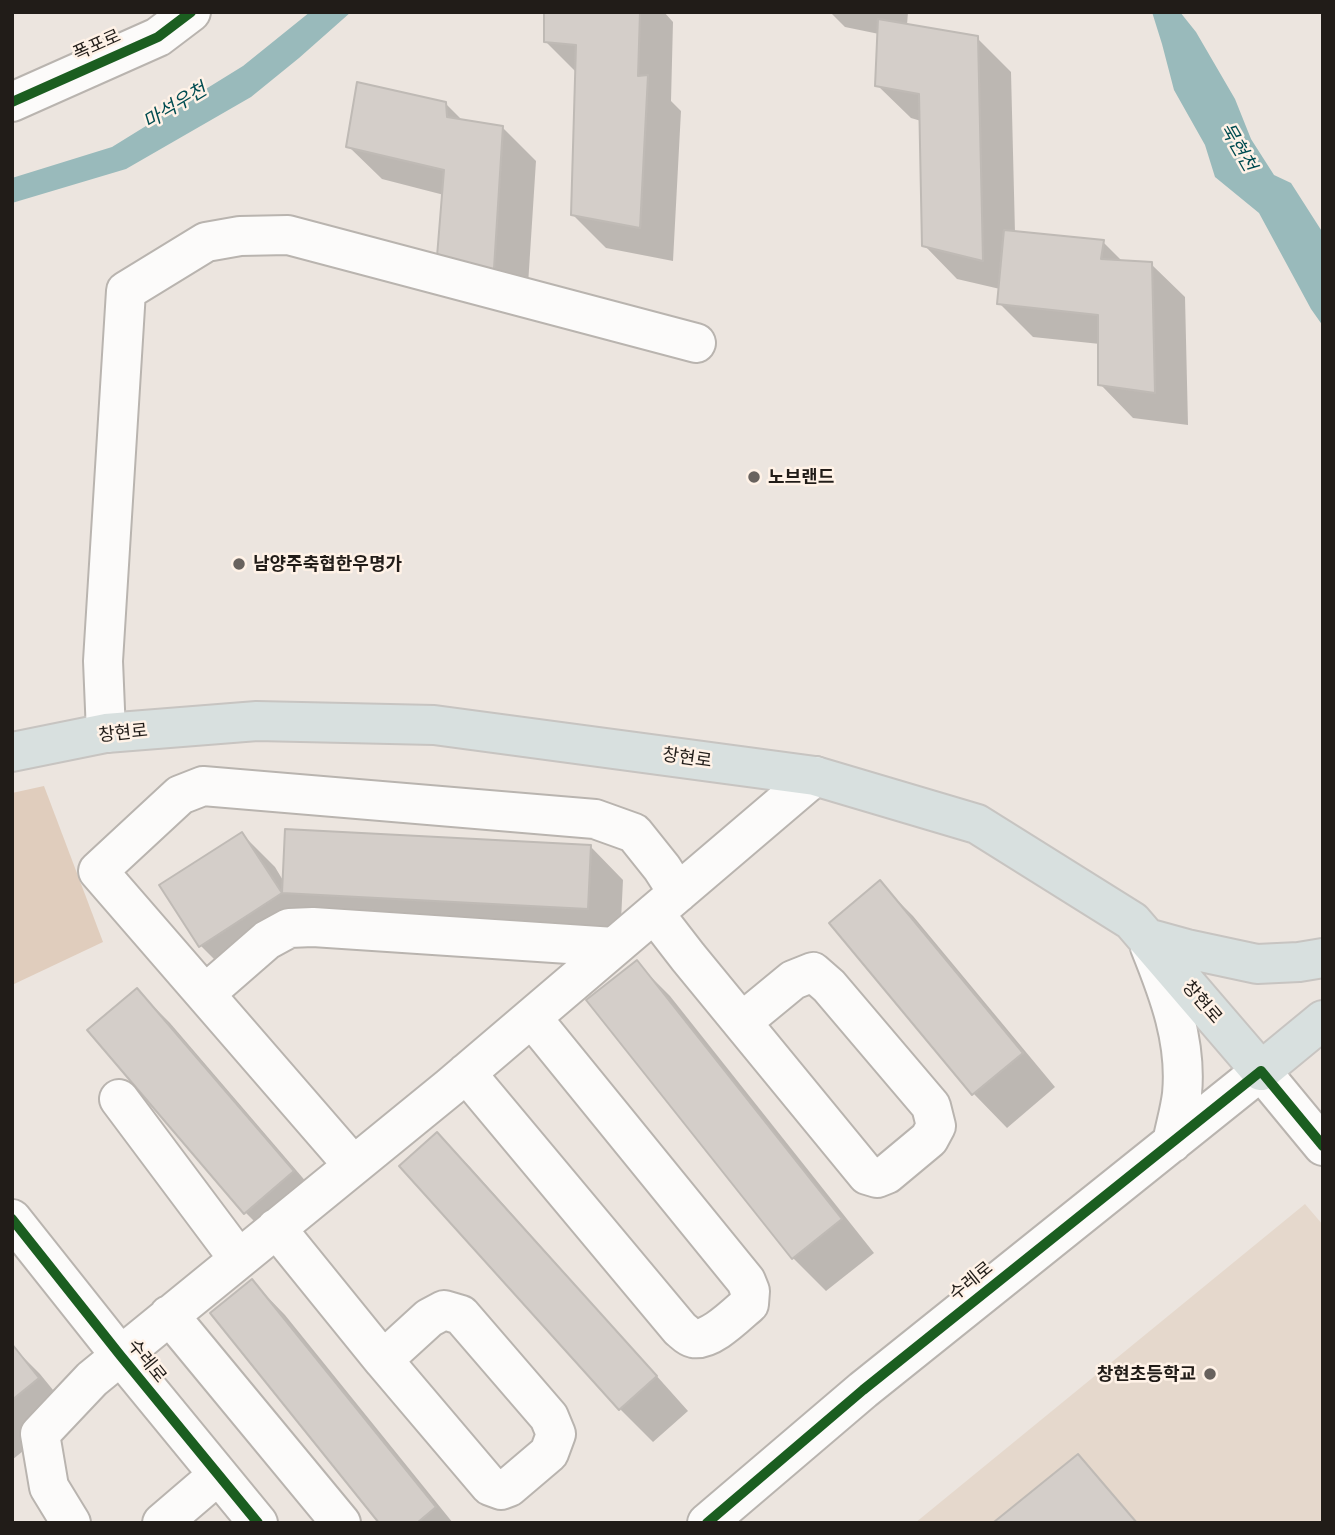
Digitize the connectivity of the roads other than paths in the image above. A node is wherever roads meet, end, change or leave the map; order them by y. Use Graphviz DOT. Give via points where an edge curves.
graph roads {
  1 [pos="191,12"];
  2 [pos="12,102"];
  3 [pos="696,343"];
  4 [pos="106,733"];
  5 [pos="12,752"];
  6 [pos="815,776"];
  7 [pos="666,903"];
  8 [pos="1147,938"];
  9 [pos="614,947"];
  10 [pos="1323,958"];
  11 [pos="205,994"];
  12 [pos="532,1018"];
  13 [pos="1323,1020"];
  14 [pos="742,1023"];
  15 [pos="1262,1071"];
  16 [pos="466,1073"];
  17 [pos="119,1099"];
  18 [pos="1172,1143"];
  19 [pos="1323,1146"];
  20 [pos="353,1165"];
  21 [pos="12,1219"];
  22 [pos="276,1228"];
  23 [pos="238,1258"];
  24 [pos="169,1315"];
  25 [pos="120,1355"];
  26 [pos="383,1360"];
  27 [pos="218,1475"];
  28 [pos="71,1523"];
  29 [pos="162,1523"];
  30 [pos="258,1523"];
  31 [pos="341,1523"];
  32 [pos="707,1523"];
  1 -- 2 [label="street, 폭포로" via="158,37"];
  3 -- 4 [label="street" via="288,234 206,242 126,291 103,662"];
  4 -- 5 [label="main road, 창현로"];
  4 -- 6 [label="main road, 창현로" via="257,721 434,725"];
  6 -- 7 [label="street"];
  6 -- 8 [label="main road, 창현로" via="977,824 1132,921"];
  7 -- 9 [label="street"];
  7 -- 11 [label="street" via="662,868 634,833 594,819 203,786 180,795 98,871"];
  7 -- 14 [label="street"];
  8 -- 10 [label="main road" via="1257,964"];
  8 -- 15 [label="main road, 창현로"];
  8 -- 18 [label="street" via="1169,992 1182,1058 1182,1094"];
  9 -- 11 [label="street" via="289,928 267,940"];
  9 -- 12 [label="street"];
  11 -- 20 [label="street"];
  12 -- 16 [label="street"];
  12 -- 16 [label="street" via="746,1281 749,1304 731,1319 703,1338 691,1338 680,1329"];
  13 -- 15 [label="main road, 수레로"];
  14 -- 14 [label="street" via="867,1175 887,1174 929,1139 936,1126 931,1106 813,972 793,980"];
  15 -- 18 [label="street, 수레로"];
  15 -- 19 [label="street"];
  16 -- 20 [label="street"];
  17 -- 23 [label="street"];
  18 -- 32 [label="street, 수레로" via="863,1390"];
  20 -- 22 [label="street"];
  21 -- 25 [label="street, 수레로"];
  22 -- 23 [label="street"];
  22 -- 26 [label="street"];
  23 -- 24 [label="street"];
  24 -- 25 [label="street"];
  24 -- 31 [label="street"];
  25 -- 27 [label="street, 수레로"];
  25 -- 28 [label="street" via="40,1434 49,1488"];
  26 -- 26 [label="street" via="490,1486 509,1487 549,1453 556,1434 549,1417 461,1315 444,1310 429,1318"];
  27 -- 29 [label="street"];
  27 -- 30 [label="street, 수레로"];
}
